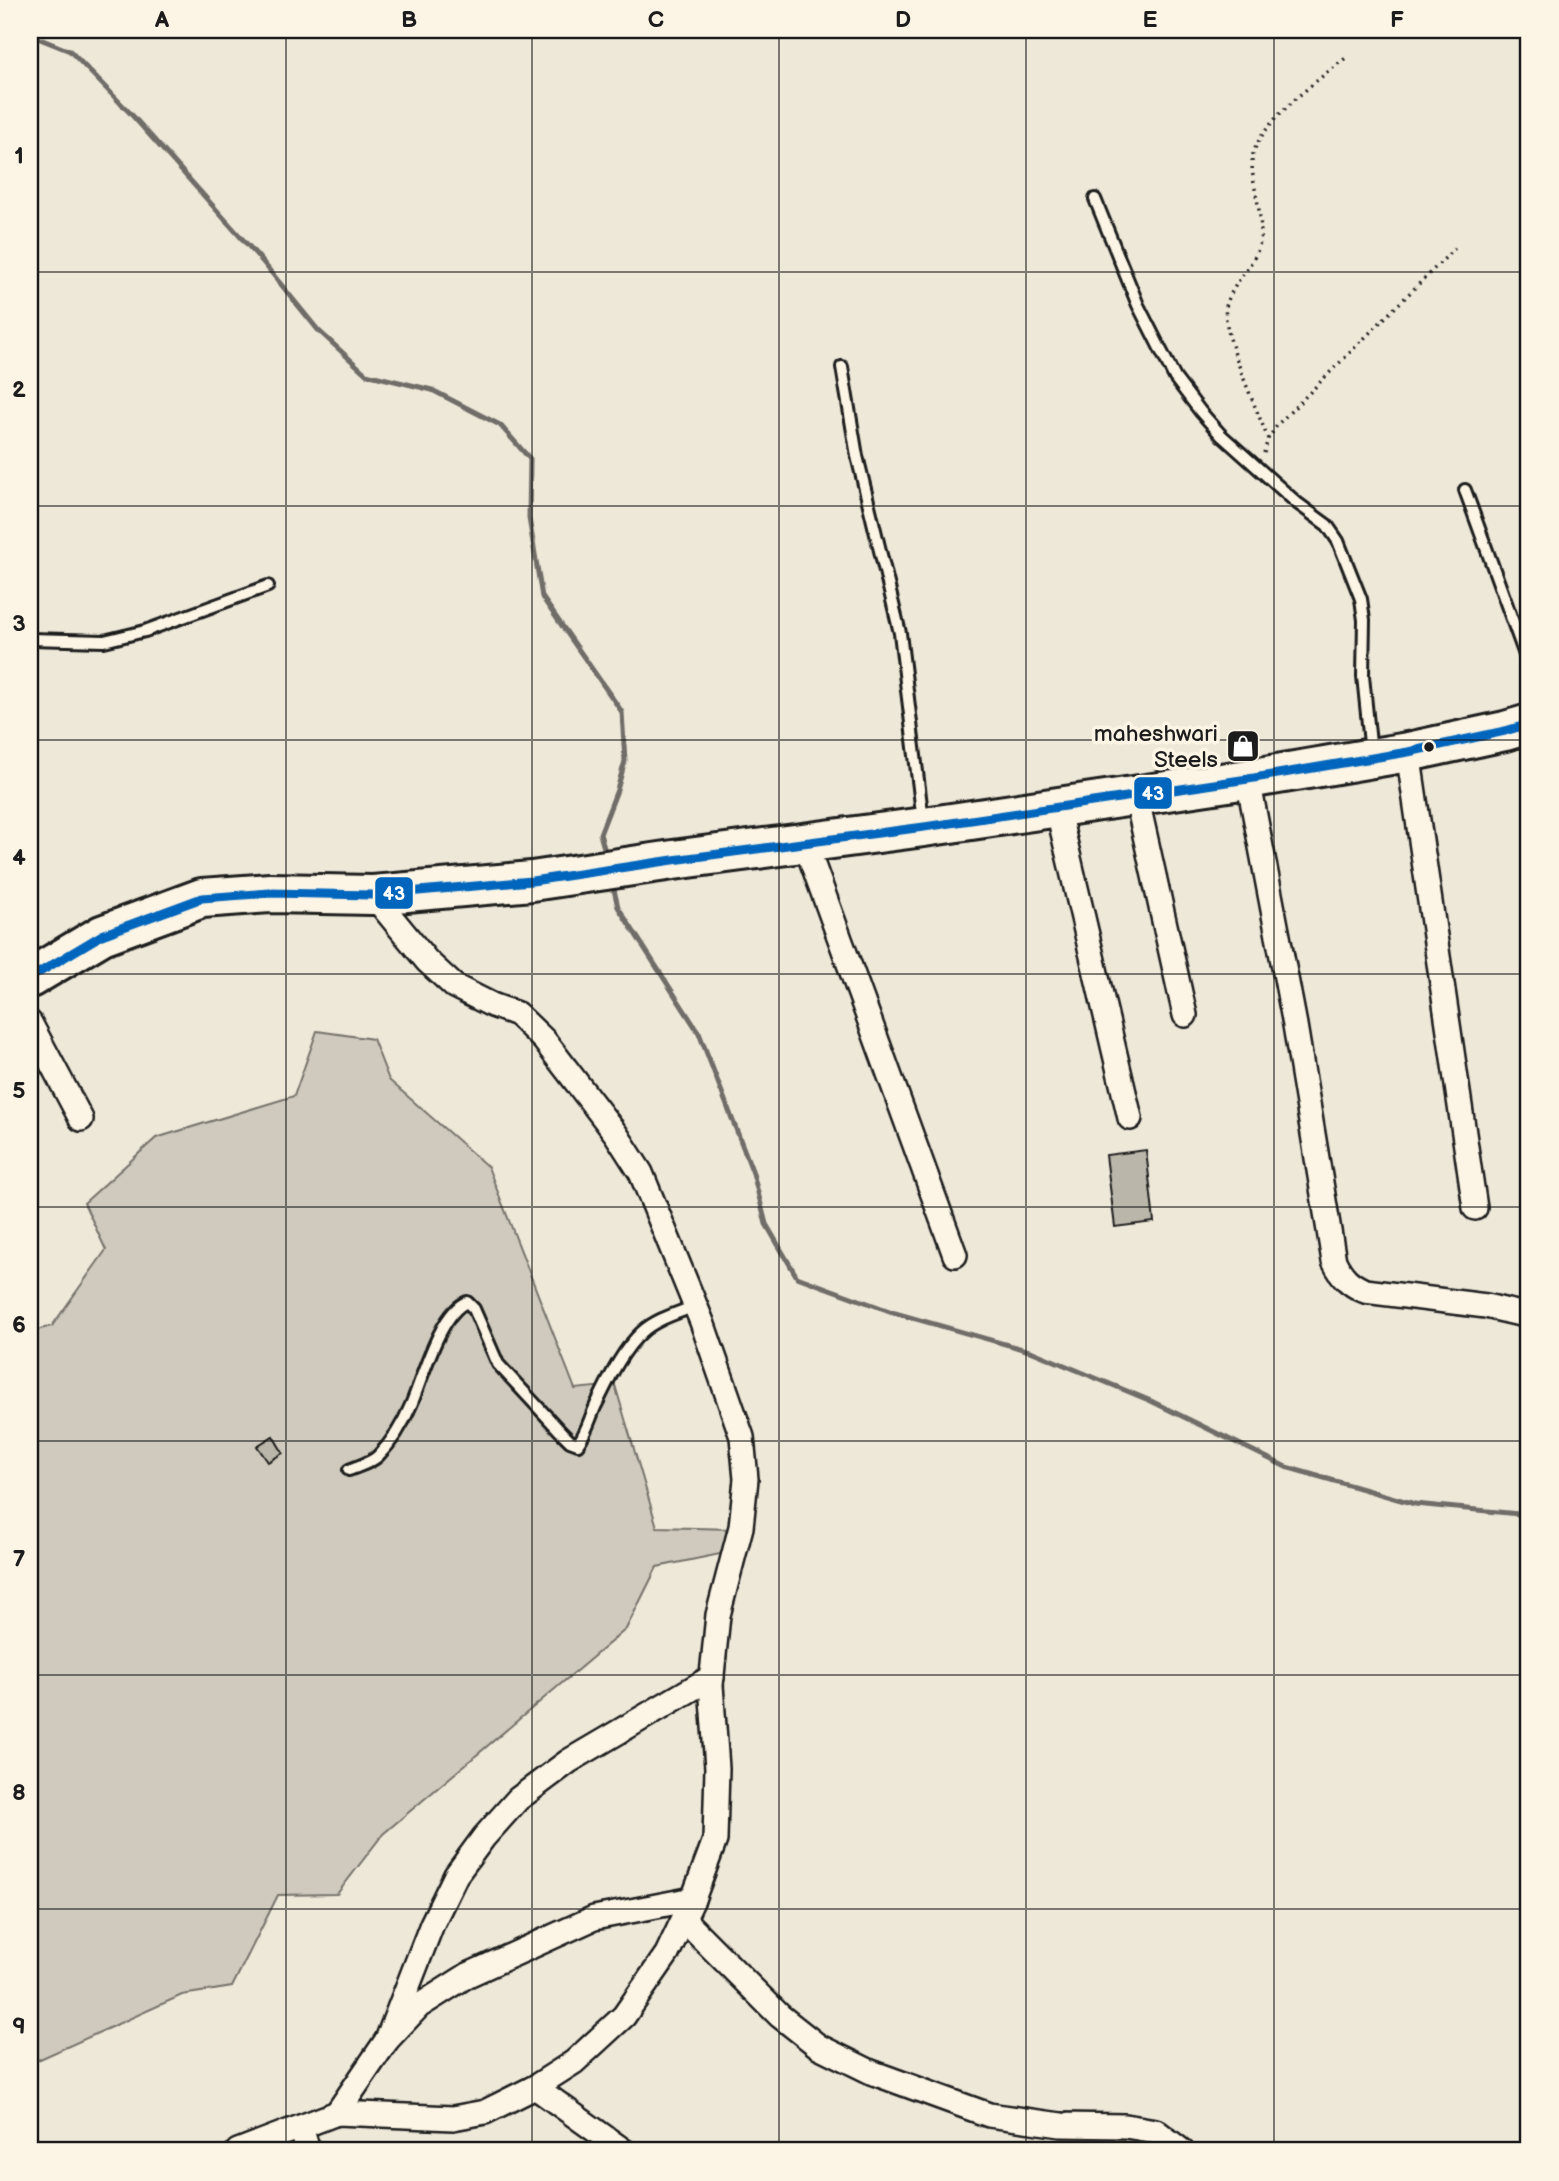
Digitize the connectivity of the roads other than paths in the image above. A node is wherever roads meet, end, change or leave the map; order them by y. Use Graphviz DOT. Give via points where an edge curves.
graph roads {
  1 [pos="1095,199"];
  2 [pos="842,368"];
  3 [pos="1465,490"];
  4 [pos="268,586"];
  5 [pos="30,639"];
  6 [pos="1529,666"];
  7 [pos="1529,724"];
  8 [pos="1390,756"];
  9 [pos="1248,779"];
  10 [pos="1136,794"];
  11 [pos="1057,807"];
  12 [pos="924,827"];
  13 [pos="805,842"];
  14 [pos="373,895"];
  15 [pos="30,978"];
  16 [pos="1185,1015"];
  17 [pos="30,1023"];
  18 [pos="1130,1118"];
  19 [pos="81,1119"];
  20 [pos="1475,1208"];
  21 [pos="955,1255"];
  22 [pos="695,1306"];
  23 [pos="1529,1316"];
  24 [pos="349,1470"];
  25 [pos="712,1677"];
  26 [pos="689,1909"];
  27 [pos="387,2040"];
  28 [pos="536,2087"];
  29 [pos="337,2113"];
  30 [pos="302,2127"];
  31 [pos="238,2151"];
  32 [pos="308,2151"];
  33 [pos="625,2151"];
  34 [pos="1182,2151"];
  1 -- 8 [label="lane" via="1138,305 1175,378 1222,435 1327,525 1338,541 1361,599 1363,676"];
  2 -- 12 [label="lane" via="857,456 900,633"];
  3 -- 6 [label="lane"];
  4 -- 5 [label="lane" via="145,631 104,641"];
  7 -- 8 [label="highway"];
  8 -- 9 [label="highway"];
  8 -- 20 [label="street"];
  9 -- 10 [label="highway"];
  9 -- 23 [label="street" via="1340,1275 1365,1291"];
  10 -- 11 [label="highway"];
  10 -- 16 [label="street"];
  11 -- 12 [label="highway"];
  11 -- 18 [label="street"];
  12 -- 13 [label="highway"];
  13 -- 14 [label="highway" via="532,881"];
  13 -- 21 [label="street"];
  14 -- 15 [label="highway" via="270,893 202,898 102,935"];
  14 -- 22 [label="street" via="427,961 454,986 517,1014 544,1040 641,1174"];
  17 -- 19 [label="street"];
  22 -- 24 [label="lane" via="643,1331 626,1351 578,1444 570,1441 498,1364 474,1309 467,1301 460,1304 447,1320 397,1433 376,1458"];
  22 -- 25 [label="street" via="742,1437 746,1479 741,1527 718,1615"];
  25 -- 26 [label="street" via="715,1840"];
  25 -- 27 [label="street" via="569,1761 518,1799 456,1875"];
  26 -- 27 [label="street" via="594,1918 468,1975 419,2006"];
  26 -- 28 [label="street" via="667,1954 624,2016 574,2062"];
  26 -- 34 [label="street" via="780,2016 818,2046 871,2072 989,2115 1156,2131"];
  27 -- 29 [label="street"];
  28 -- 29 [label="street" via="485,2112 453,2118"];
  28 -- 33 [label="street"];
  29 -- 30 [label="street"];
  30 -- 31 [label="street"];
  30 -- 32 [label="street"];
}
